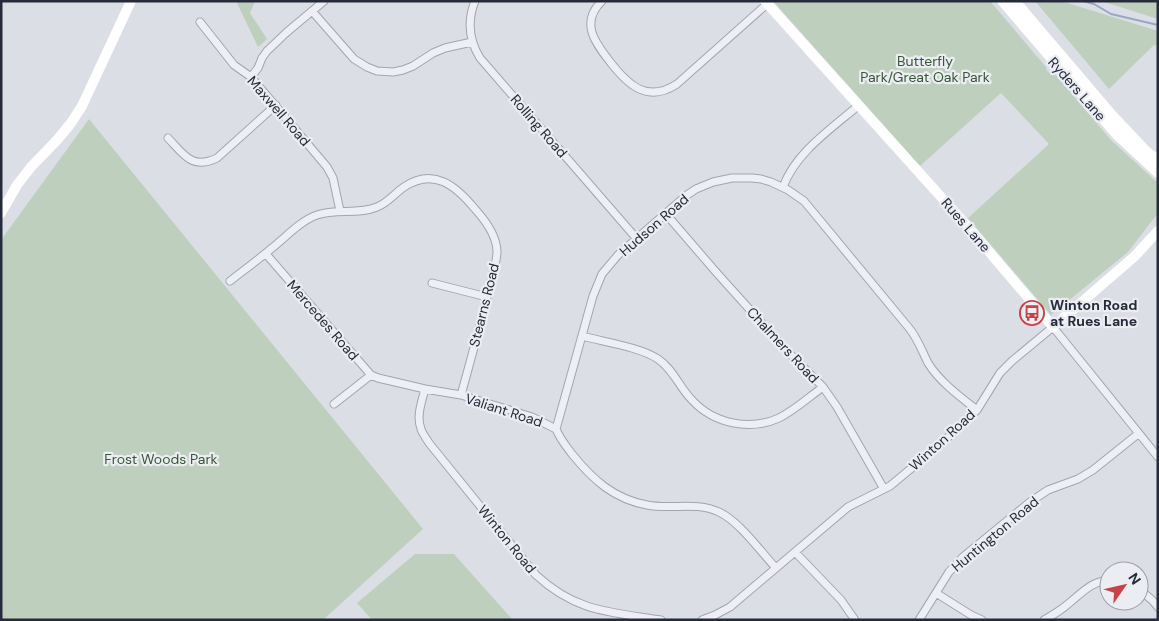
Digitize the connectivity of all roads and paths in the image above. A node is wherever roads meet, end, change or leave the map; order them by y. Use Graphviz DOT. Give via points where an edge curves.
graph roads {
  1 [pos="131,1"];
  2 [pos="324,1"];
  3 [pos="475,1"];
  4 [pos="602,1"];
  5 [pos="1002,1"];
  6 [pos="1015,1"];
  7 [pos="766,2"];
  8 [pos="312,11"];
  9 [pos="200,22"];
  10 [pos="472,42"];
  11 [pos="251,76"];
  12 [pos="276,105"];
  13 [pos="859,105"];
  14 [pos="168,138"];
  15 [pos="1158,160"];
  16 [pos="1158,173"];
  17 [pos="782,187"];
  18 [pos="340,211"];
  19 [pos="1,213"];
  20 [pos="666,214"];
  21 [pos="1158,231"];
  22 [pos="637,239"];
  23 [pos="266,254"];
  24 [pos="230,281"];
  25 [pos="432,283"];
  26 [pos="487,297"];
  27 [pos="1053,327"];
  28 [pos="582,336"];
  29 [pos="371,375"];
  30 [pos="823,387"];
  31 [pos="425,389"];
  32 [pos="461,395"];
  33 [pos="334,404"];
  34 [pos="976,410"];
  35 [pos="556,429"];
  36 [pos="1138,434"];
  37 [pos="1158,457"];
  38 [pos="884,489"];
  39 [pos="795,552"];
  40 [pos="776,568"];
  41 [pos="1099,582"];
  42 [pos="936,593"];
  43 [pos="1149,597"];
  44 [pos="1158,607"];
  45 [pos="660,620"];
  46 [pos="702,620"];
  47 [pos="855,620"];
  48 [pos="918,620"];
  49 [pos="982,620"];
  50 [pos="1044,620"];
  1 -- 19 [label="street" via="82,106 17,185"];
  2 -- 8 [label="street"];
  3 -- 10 [label="street, Rolling Road" via="470,19"];
  4 -- 7 [label="street" via="594,10 591,23 598,46 625,80 643,91 659,92 677,84"];
  5 -- 16 [label="street, Ryders Lane" via="1116,134"];
  6 -- 15 [label="street, Ryders Lane" via="1112,116"];
  7 -- 13 [label="street, Rues Lane"];
  8 -- 10 [label="street" via="354,59 377,71 403,70 445,48"];
  8 -- 11 [label="street" via="267,52"];
  9 -- 11 [label="street, Maxwell Road" via="234,64"];
  10 -- 22 [label="street, Rolling Road" via="483,62"];
  11 -- 12 [label="street, Maxwell Road"];
  12 -- 14 [label="street" via="217,158 208,162 188,159"];
  12 -- 18 [label="street, Maxwell Road" via="327,167 333,178"];
  13 -- 17 [label="street" via="799,157"];
  13 -- 27 [label="street, Rues Lane"];
  17 -- 20 [label="street, Hudson Road" via="752,178 723,179 696,189"];
  17 -- 34 [label="street, Hudson Road" via="811,208 916,336 937,375"];
  18 -- 23 [label="street, Stearns Road" via="310,218"];
  18 -- 26 [label="street, Stearns Road" via="375,208 418,180 435,179 452,185 492,232 497,252"];
  20 -- 22 [label="street, Hudson Road"];
  20 -- 30 [label="street, Chalmers Road" via="786,350"];
  21 -- 27 [label="street, Winton Road" via="1135,256"];
  22 -- 28 [label="street, Hudson Road" via="602,274"];
  23 -- 24 [label="street, Stearns Road"];
  23 -- 29 [label="street, Mercedes Road"];
  25 -- 26 [label="street"];
  26 -- 32 [label="street, Stearns Road"];
  27 -- 34 [label="street, Winton Road" via="1000,373"];
  27 -- 36 [label="street, Rues Lane"];
  28 -- 30 [label="street" via="652,356 669,369 696,405 716,418 732,423 756,424 779,418"];
  28 -- 35 [label="street, Hudson Road"];
  29 -- 31 [label="street, Valiant Road"];
  29 -- 33 [label="street"];
  30 -- 38 [label="street, Chalmers Road"];
  31 -- 32 [label="street, Valiant Road"];
  31 -- 45 [label="street, Winton Road" via="419,416 420,428 428,443 536,575 556,592 579,604"];
  32 -- 35 [label="street, Valiant Road" via="532,416"];
  34 -- 38 [label="street, Winton Road" via="943,442"];
  35 -- 40 [label="street, Valiant Road" via="559,438 584,470 600,484 626,499 647,506 699,506 719,512 737,524"];
  36 -- 37 [label="street, Rues Lane"];
  36 -- 42 [label="street, Huntington Road" via="1093,470 1048,490 1030,502 963,557"];
  38 -- 39 [label="street, Winton Road" via="848,507"];
  39 -- 40 [label="street, Winton Road"];
  39 -- 47 [label="street" via="841,600"];
  40 -- 46 [label="street, Winton Road" via="730,607"];
  41 -- 50 [label="street"];
  42 -- 48 [label="street, Huntington Road"];
  42 -- 49 [label="street"];
  43 -- 44 [label="street"];
}
